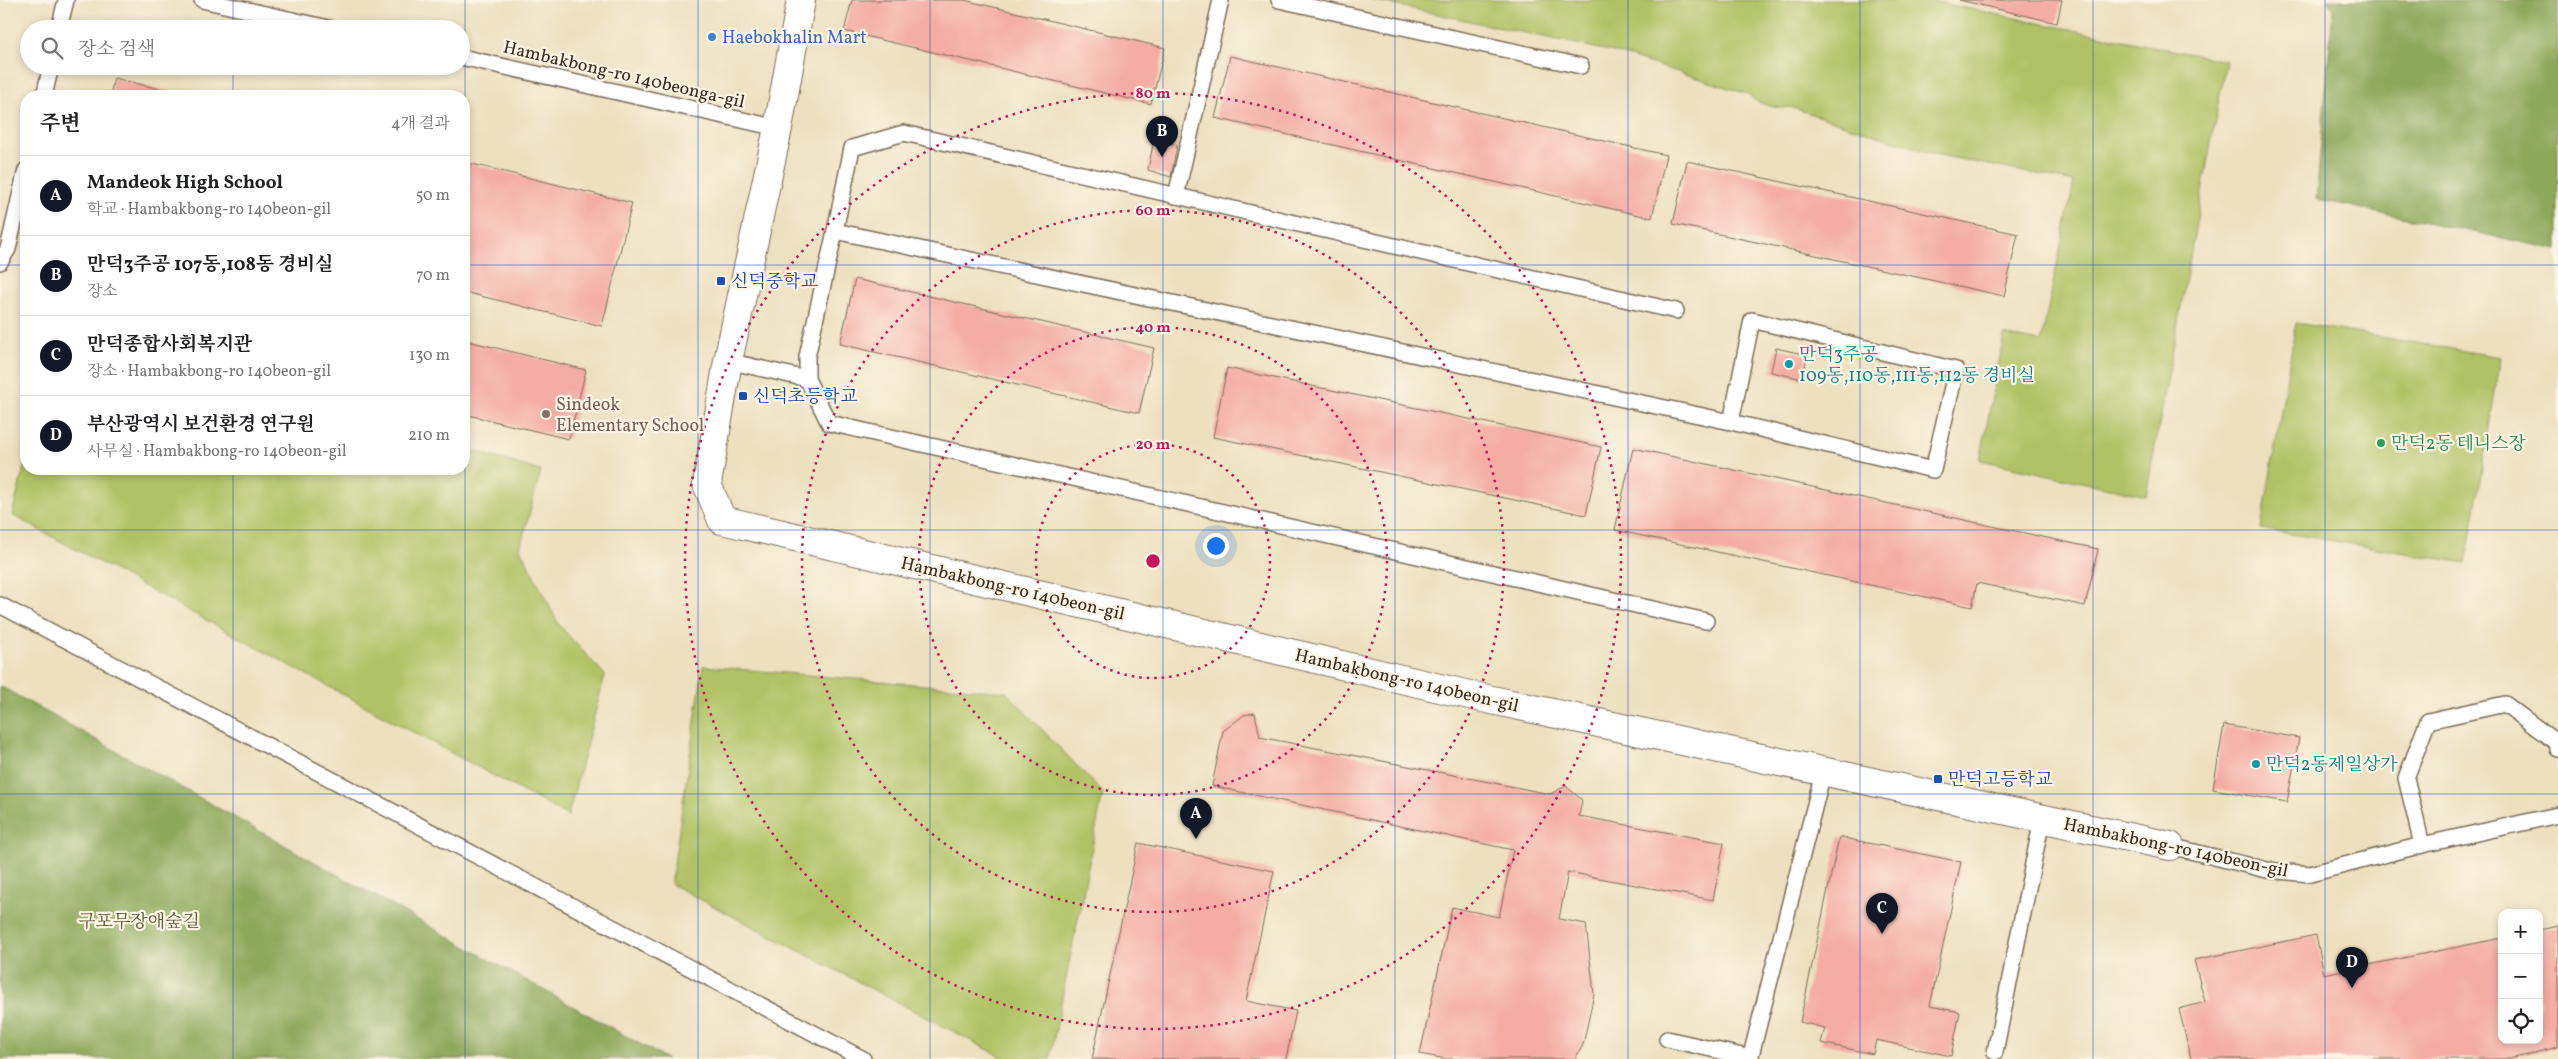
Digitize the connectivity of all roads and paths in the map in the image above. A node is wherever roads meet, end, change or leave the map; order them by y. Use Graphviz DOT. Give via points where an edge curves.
graph roads {
  1 [pos="66,0"];
  2 [pos="202,0"];
  3 [pos="800,0"];
  4 [pos="1221,0"];
  5 [pos="1279,0"];
  6 [pos="61,20"];
  7 [pos="292,20"];
  8 [pos="470,59"];
  9 [pos="1581,66"];
  10 [pos="48,75"];
  11 [pos="45,90"];
  12 [pos="778,128"];
  13 [pos="20,196"];
  14 [pos="1176,196"];
  15 [pos="835,231"];
  16 [pos="0,262"];
  17 [pos="1676,311"];
  18 [pos="728,361"];
  19 [pos="807,379"];
  20 [pos="1731,422"];
  21 [pos="0,605"];
  22 [pos="1706,621"];
  23 [pos="2558,749"];
  24 [pos="1822,773"];
  25 [pos="2558,815"];
  26 [pos="2042,819"];
  27 [pos="2422,845"];
  28 [pos="2170,846"];
  29 [pos="1667,1039"];
  30 [pos="1995,1052"];
  31 [pos="863,1059"];
  32 [pos="1750,1059"];
  1 -- 6 [label="lane"];
  2 -- 7 [label="lane"];
  3 -- 12 [label="street, Hambakbong-ro 140beon-gil"];
  4 -- 14 [label="lane"];
  5 -- 9 [label="lane"];
  8 -- 12 [label="lane, Hambakbong-ro 140beonga-gil"];
  10 -- 11 [label="lane"];
  12 -- 18 [label="street, Hambakbong-ro 140beon-gil"];
  13 -- 16 [label="lane" via="8,249"];
  14 -- 15 [label="lane" via="904,133 852,148"];
  14 -- 17 [label="lane"];
  15 -- 19 [label="lane" via="807,357"];
  15 -- 20 [label="lane"];
  18 -- 19 [label="lane"];
  18 -- 24 [label="street, Hambakbong-ro 140beon-gil" via="707,484 722,520 1478,697"];
  19 -- 22 [label="lane" via="830,423"];
  20 -- 20 [label="lane" via="1933,470 1956,370 1752,320"];
  21 -- 31 [label="lane"];
  23 -- 27 [label="lane" via="2556,742 2505,704 2428,721 2406,778"];
  24 -- 26 [label="street, Hambakbong-ro 140beon-gil"];
  24 -- 32 [label="lane"];
  25 -- 27 [label="lane, Hambakbong-ro 140beon-gil"];
  26 -- 28 [label="street, Hambakbong-ro 140beon-gil"];
  26 -- 30 [label="lane"];
  27 -- 28 [label="lane, Hambakbong-ro 140beon-gil" via="2310,874 2267,870"];
  29 -- 32 [label="lane"];
}
